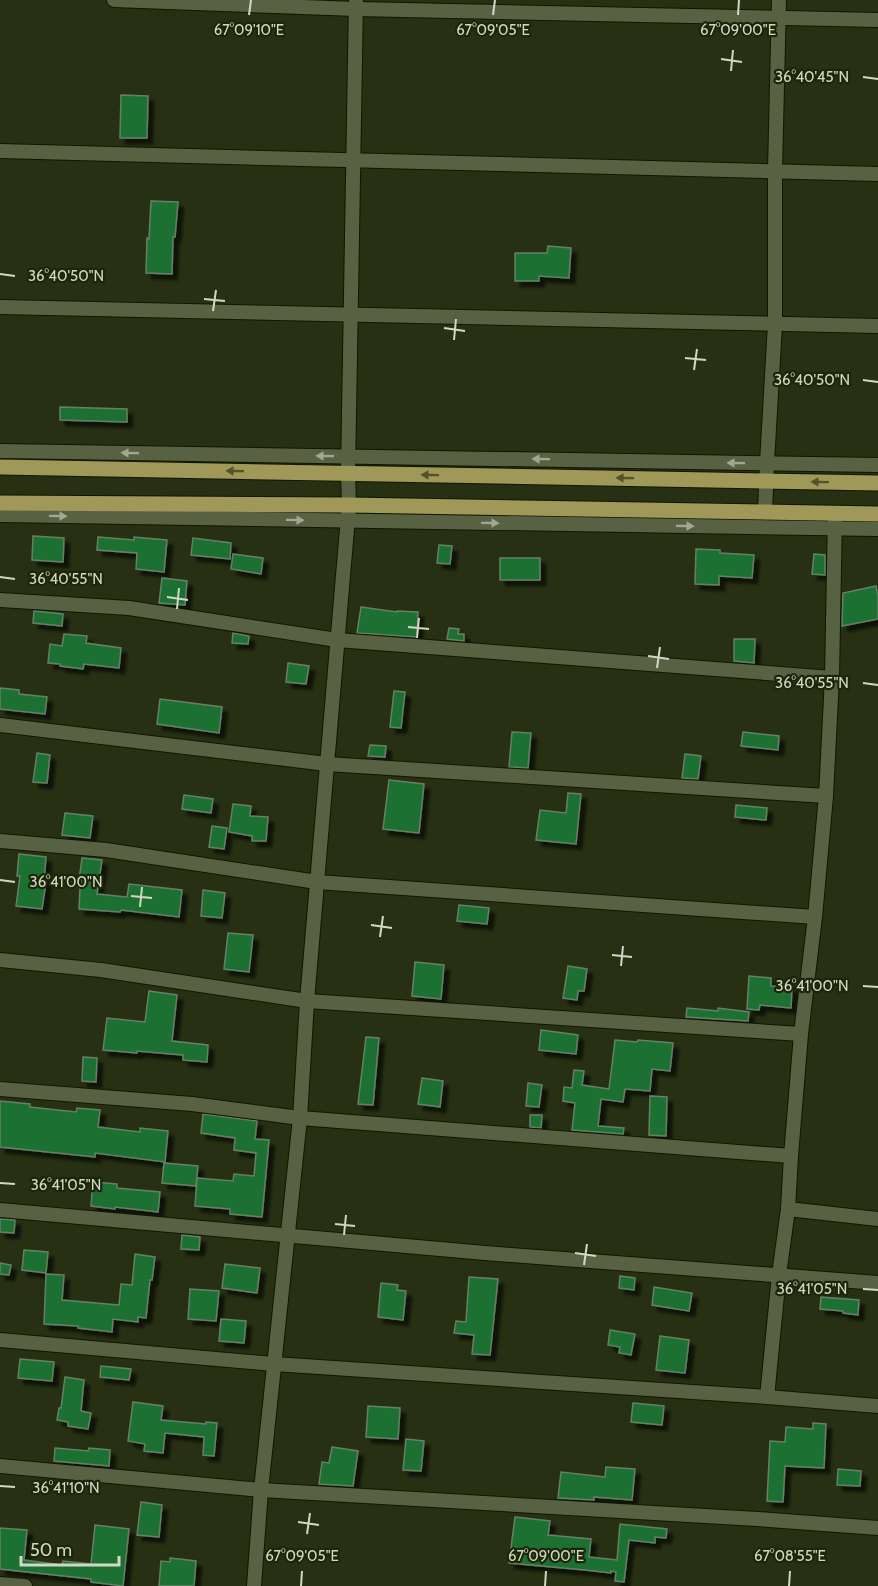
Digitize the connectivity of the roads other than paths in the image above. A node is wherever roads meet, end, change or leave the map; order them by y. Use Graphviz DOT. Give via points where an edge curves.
graph roads {
  1 [pos="114,0"];
  2 [pos="779,0"];
  3 [pos="356,5"];
  4 [pos="779,18"];
  5 [pos="878,20"];
  6 [pos="0,151"];
  7 [pos="354,160"];
  8 [pos="775,171"];
  9 [pos="878,174"];
  10 [pos="0,307"];
  11 [pos="352,315"];
  12 [pos="775,324"];
  13 [pos="878,326"];
  14 [pos="0,451"];
  15 [pos="348,456"];
  16 [pos="767,463"];
  17 [pos="878,465"];
  18 [pos="0,467"];
  19 [pos="348,473"];
  20 [pos="766,481"];
  21 [pos="878,483"];
  22 [pos="0,503"];
  23 [pos="765,512"];
  24 [pos="348,513"];
  25 [pos="0,514"];
  26 [pos="878,514"];
  27 [pos="835,521"];
  28 [pos="878,529"];
  29 [pos="0,600"];
  30 [pos="338,640"];
  31 [pos="832,678"];
  32 [pos="0,725"];
  33 [pos="327,764"];
  34 [pos="826,796"];
  35 [pos="0,841"];
  36 [pos="317,882"];
  37 [pos="815,917"];
  38 [pos="0,960"];
  39 [pos="307,1001"];
  40 [pos="801,1034"];
  41 [pos="0,1089"];
  42 [pos="300,1118"];
  43 [pos="790,1156"];
  44 [pos="788,1209"];
  45 [pos="0,1210"];
  46 [pos="878,1219"];
  47 [pos="288,1236"];
  48 [pos="779,1275"];
  49 [pos="878,1283"];
  50 [pos="0,1340"];
  51 [pos="274,1364"];
  52 [pos="767,1397"];
  53 [pos="878,1406"];
  54 [pos="0,1466"];
  55 [pos="261,1490"];
  56 [pos="878,1528"];
  57 [pos="0,1584"];
  58 [pos="25,1586"];
  59 [pos="254,1586"];
  1 -- 3 [label="street"];
  2 -- 4 [label="street"];
  3 -- 4 [label="street"];
  3 -- 7 [label="street"];
  4 -- 5 [label="street"];
  4 -- 8 [label="street"];
  6 -- 7 [label="street"];
  7 -- 8 [label="street"];
  7 -- 11 [label="street"];
  8 -- 9 [label="street"];
  8 -- 12 [label="street"];
  10 -- 11 [label="street"];
  11 -- 12 [label="street"];
  11 -- 15 [label="street"];
  12 -- 13 [label="street"];
  12 -- 16 [label="street"];
  15 -- 14 [label="street, one-way"];
  16 -- 15 [label="street, one-way"];
  15 -- 19 [label="street"];
  16 -- 17 [label="street"];
  16 -- 20 [label="street"];
  19 -- 18 [label="main road, one-way"];
  20 -- 19 [label="main road, one-way"];
  19 -- 24 [label="street"];
  21 -- 20 [label="main road, one-way"];
  20 -- 23 [label="street"];
  22 -- 24 [label="main road"];
  23 -- 24 [label="main road"];
  23 -- 27 [label="main road"];
  25 -- 24 [label="street, one-way"];
  24 -- 27 [label="street, one-way"];
  24 -- 30 [label="street"];
  26 -- 27 [label="main road"];
  27 -- 28 [label="street"];
  27 -- 31 [label="street"];
  29 -- 30 [label="street" via="129,608"];
  30 -- 31 [label="street"];
  30 -- 33 [label="street"];
  31 -- 34 [label="street"];
  32 -- 33 [label="street"];
  33 -- 34 [label="street"];
  33 -- 36 [label="street"];
  34 -- 37 [label="street"];
  35 -- 36 [label="street" via="106,850"];
  36 -- 37 [label="street"];
  36 -- 39 [label="street"];
  37 -- 40 [label="street"];
  38 -- 39 [label="street" via="101,970"];
  39 -- 40 [label="street"];
  39 -- 42 [label="street"];
  40 -- 43 [label="street"];
  41 -- 42 [label="street" via="192,1104"];
  42 -- 43 [label="street"];
  42 -- 47 [label="street"];
  43 -- 44 [label="street"];
  44 -- 46 [label="street"];
  44 -- 48 [label="street"];
  45 -- 47 [label="street"];
  47 -- 48 [label="street"];
  47 -- 51 [label="street"];
  48 -- 49 [label="street"];
  48 -- 52 [label="street"];
  50 -- 51 [label="street"];
  51 -- 52 [label="street"];
  51 -- 55 [label="street"];
  52 -- 53 [label="street"];
  54 -- 55 [label="street"];
  55 -- 56 [label="street"];
  55 -- 59 [label="street"];
  57 -- 58 [label="street"];
}
